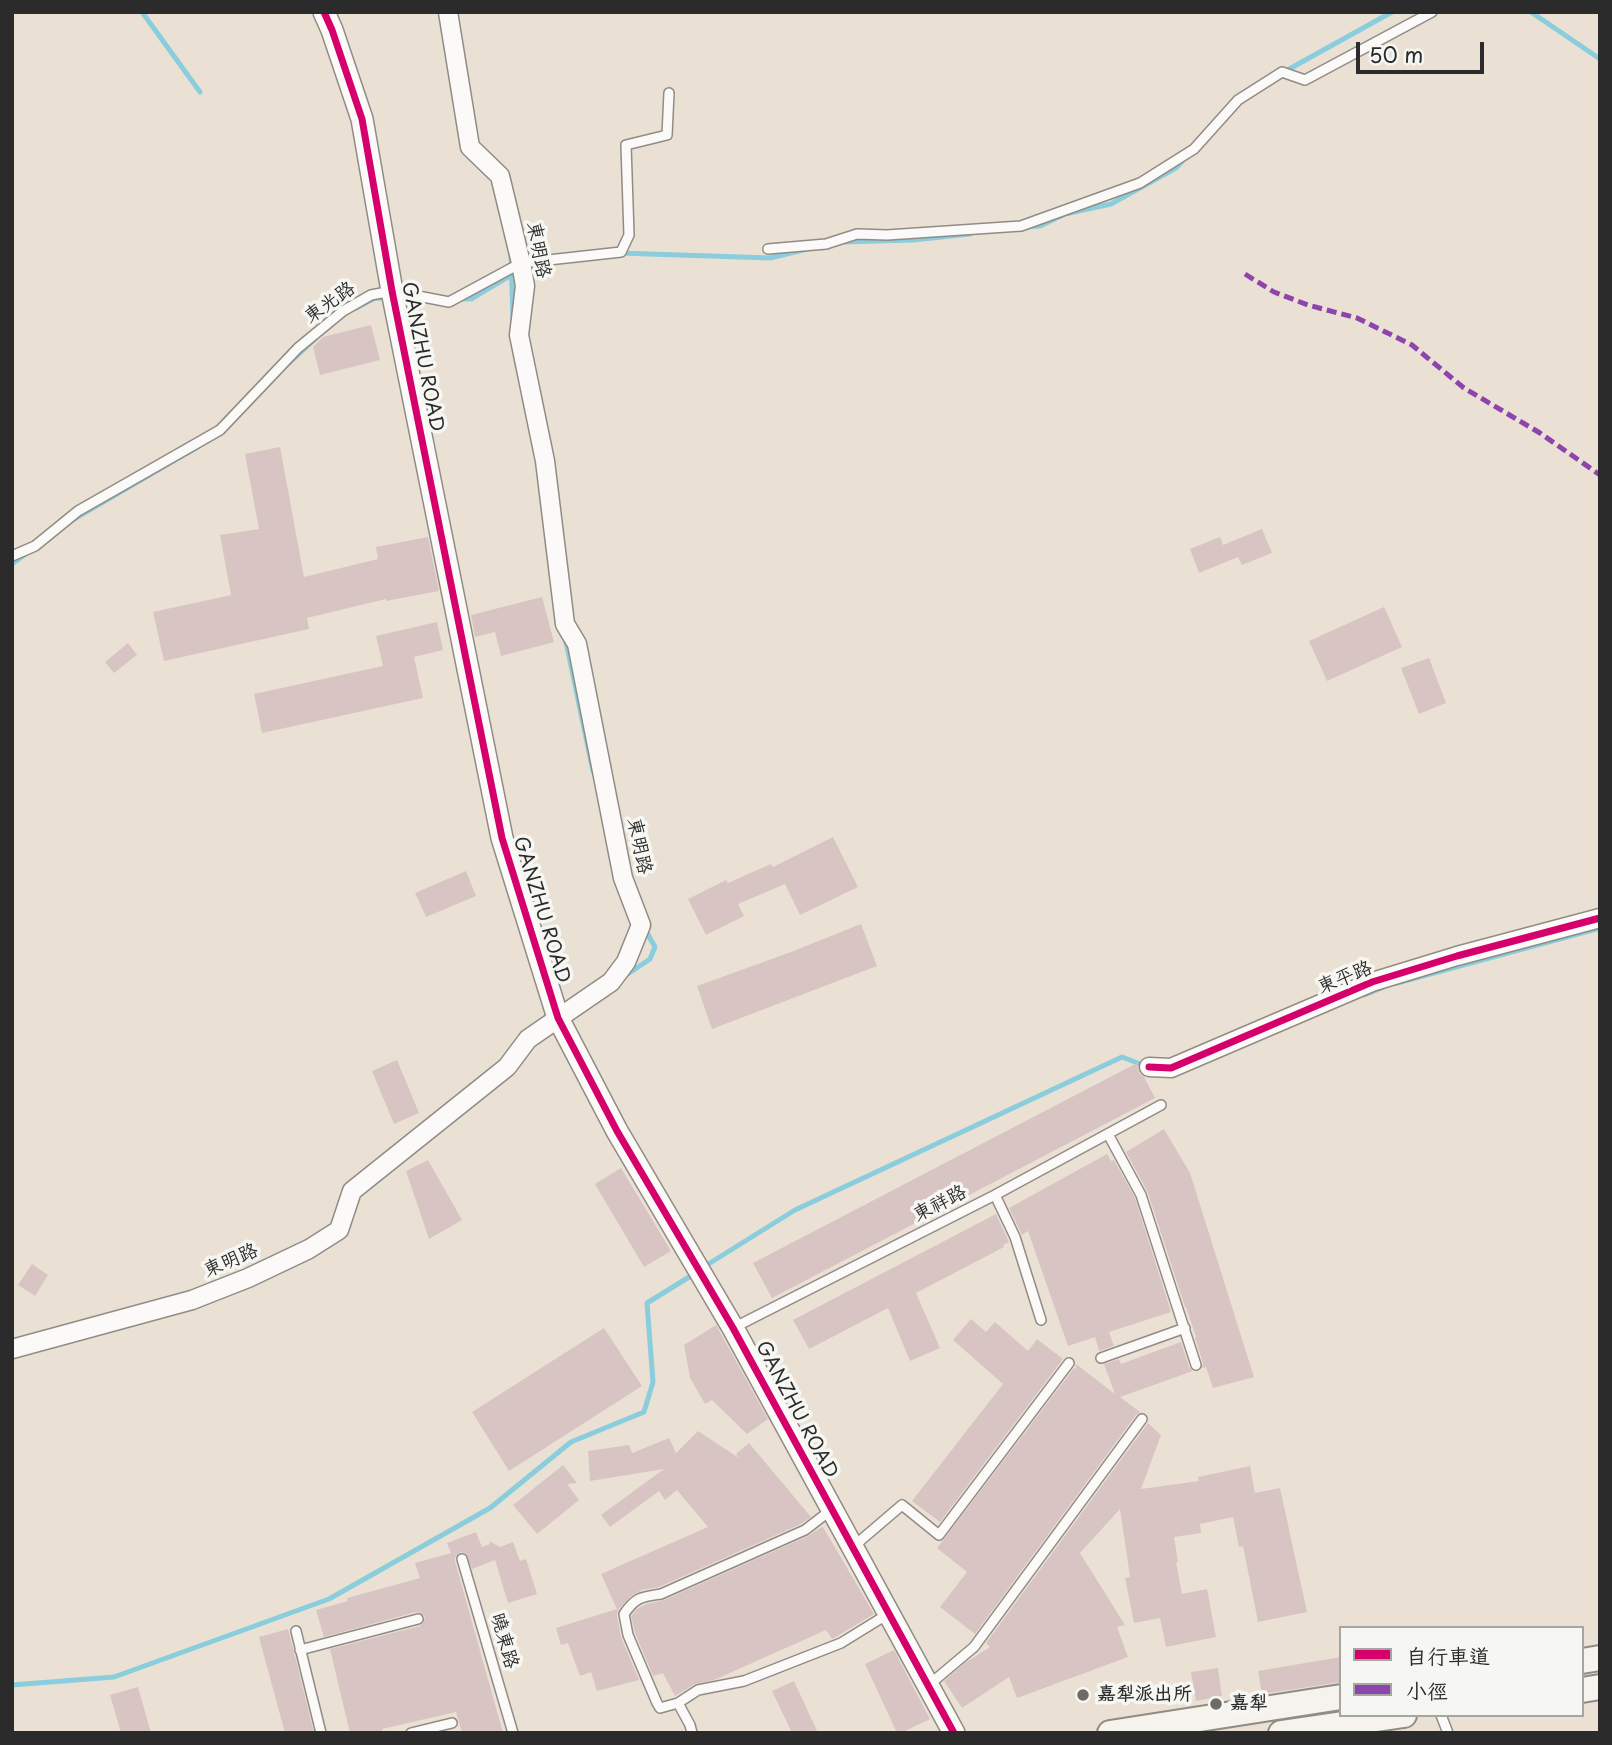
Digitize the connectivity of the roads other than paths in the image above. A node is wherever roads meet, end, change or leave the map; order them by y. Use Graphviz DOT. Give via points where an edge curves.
graph roads {
  1 [pos="324,12"];
  2 [pos="448,12"];
  3 [pos="1432,12"];
  4 [pos="669,93"];
  5 [pos="768,249"];
  6 [pos="521,263"];
  7 [pos="392,291"];
  8 [pos="12,556"];
  9 [pos="1600,918"];
  10 [pos="558,1018"];
  11 [pos="1149,1067"];
  12 [pos="1161,1105"];
  13 [pos="1108,1134"];
  14 [pos="995,1195"];
  15 [pos="1041,1320"];
  16 [pos="733,1328"];
  17 [pos="1185,1328"];
  18 [pos="12,1349"];
  19 [pos="1101,1358"];
  20 [pos="1069,1363"];
  21 [pos="1196,1365"];
  22 [pos="1142,1419"];
  23 [pos="832,1510"];
  24 [pos="852,1547"];
  25 [pos="462,1559"];
  26 [pos="890,1613"];
  27 [pos="418,1619"];
  28 [pos="296,1631"];
  29 [pos="300,1650"];
  30 [pos="928,1685"];
  31 [pos="1339,1697"];
  32 [pos="678,1703"];
  33 [pos="1390,1717"];
  34 [pos="452,1723"];
  35 [pos="321,1733"];
  36 [pos="411,1733"];
  37 [pos="513,1733"];
  38 [pos="692,1733"];
  39 [pos="954,1733"];
  40 [pos="1110,1733"];
  41 [pos="1281,1733"];
  1 -- 7 [label="street, GANZHU ROAD" via="362,119"];
  2 -- 6 [label="street, 東明路" via="470,147 500,176"];
  3 -- 5 [label="lane" via="1305,80 1282,72 1238,100 1194,149 1140,183 1021,226 857,234 826,244"];
  4 -- 6 [label="lane, 東光路" via="667,135 626,145 629,235 621,252"];
  6 -- 7 [label="lane, 東光路" via="449,302"];
  6 -- 10 [label="street, 東明路" via="525,286 519,335 545,461 565,624 577,644 623,878 641,925 626,962 611,982"];
  7 -- 8 [label="lane, 東光路" via="371,295 334,318 298,348 220,430 78,511 35,546"];
  7 -- 10 [label="street, GANZHU ROAD" via="502,838"];
  9 -- 11 [label="street, 東平路" via="1372,982 1171,1068"];
  10 -- 16 [label="street, GANZHU ROAD" via="617,1131"];
  10 -- 18 [label="street, 東明路" via="528,1039 507,1067 352,1191 339,1230 309,1249 192,1300"];
  12 -- 13 [label="lane, 東祥路"];
  13 -- 14 [label="lane, 東祥路"];
  13 -- 17 [label="lane" via="1142,1195"];
  14 -- 15 [label="lane" via="1015,1237"];
  14 -- 16 [label="lane, 東祥路"];
  16 -- 23 [label="street, GANZHU ROAD"];
  17 -- 19 [label="lane"];
  17 -- 21 [label="lane"];
  20 -- 24 [label="lane" via="939,1535 902,1505"];
  22 -- 30 [label="lane" via="974,1647"];
  23 -- 24 [label="street, GANZHU ROAD"];
  23 -- 32 [label="lane" via="805,1530 661,1594 632,1602 624,1614 628,1636 652,1693 660,1708"];
  24 -- 26 [label="street, GANZHU ROAD"];
  25 -- 37 [label="lane, 曉東路"];
  26 -- 30 [label="street, GANZHU ROAD"];
  26 -- 32 [label="lane" via="841,1643 744,1681 698,1690"];
  27 -- 29 [label="lane"];
  28 -- 29 [label="lane"];
  29 -- 35 [label="lane"];
  30 -- 39 [label="street, GANZHU ROAD"];
  31 -- 40 [label="main road"];
  32 -- 38 [label="lane"];
  33 -- 41 [label="main road"];
  34 -- 36 [label="lane"];
}
